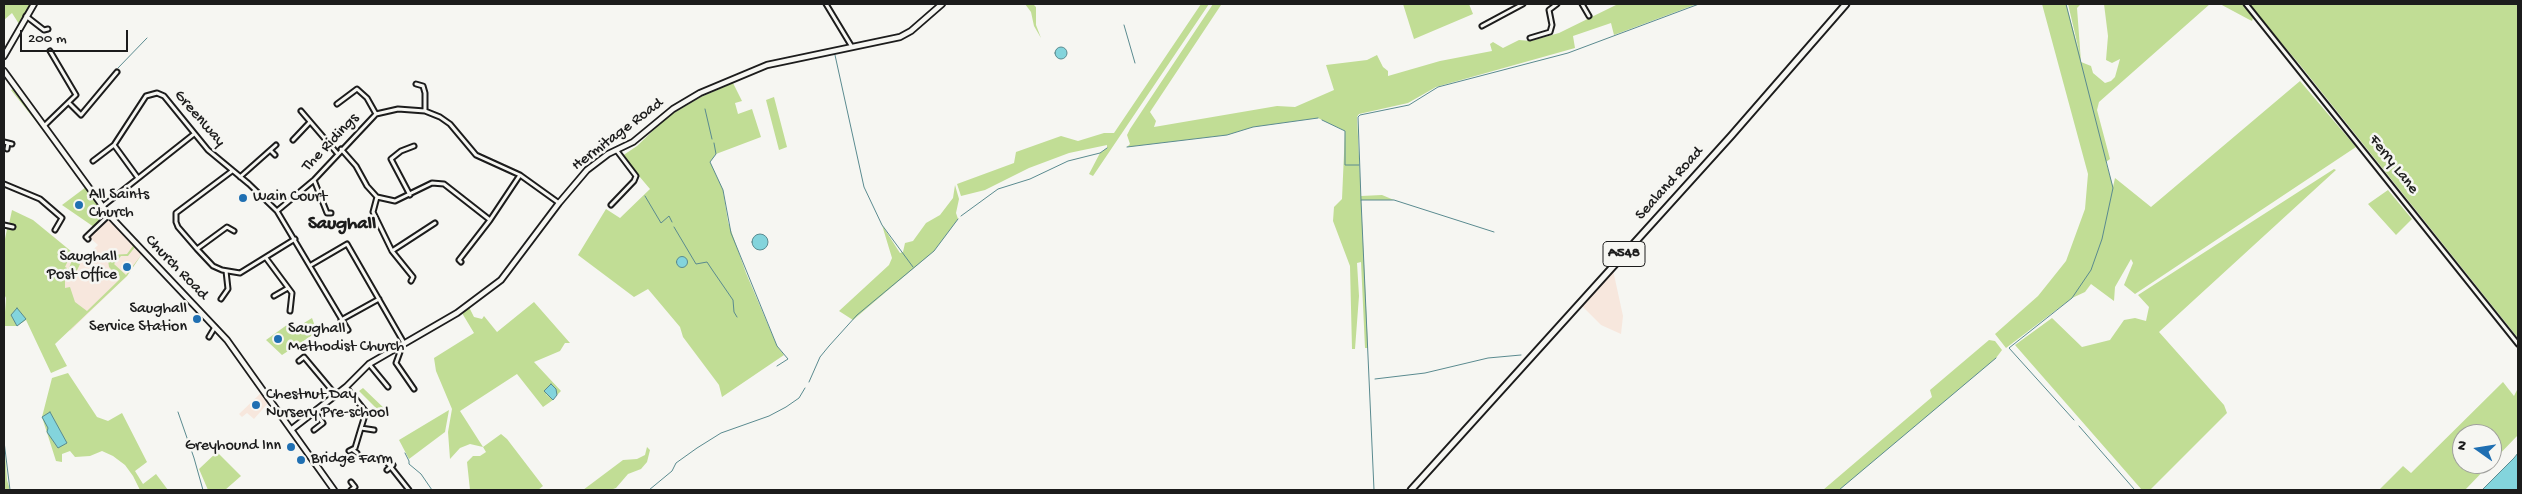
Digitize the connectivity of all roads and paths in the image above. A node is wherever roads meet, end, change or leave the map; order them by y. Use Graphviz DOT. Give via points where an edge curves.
graph roads {
  1 [pos="34,4"];
  2 [pos="826,4"];
  3 [pos="1523,4"];
  4 [pos="1557,4"];
  5 [pos="1582,4"];
  6 [pos="1845,4"];
  7 [pos="2246,4"];
  8 [pos="939,5"];
  9 [pos="26,16"];
  10 [pos="1589,16"];
  11 [pos="1482,26"];
  12 [pos="41,35"];
  13 [pos="1530,38"];
  14 [pos="852,47"];
  15 [pos="50,51"];
  16 [pos="4,56"];
  17 [pos="117,72"];
  18 [pos="4,73"];
  19 [pos="419,83"];
  20 [pos="338,102"];
  21 [pos="70,103"];
  22 [pos="301,111"];
  23 [pos="425,111"];
  24 [pos="376,114"];
  25 [pos="310,122"];
  26 [pos="45,125"];
  27 [pos="194,134"];
  28 [pos="293,140"];
  29 [pos="4,142"];
  30 [pos="276,145"];
  31 [pos="114,146"];
  32 [pos="414,146"];
  33 [pos="7,148"];
  34 [pos="341,149"];
  35 [pos="271,151"];
  36 [pos="617,151"];
  37 [pos="337,153"];
  38 [pos="275,155"];
  39 [pos="391,159"];
  40 [pos="92,161"];
  41 [pos="386,161"];
  42 [pos="230,170"];
  43 [pos="520,175"];
  44 [pos="240,177"];
  45 [pos="138,178"];
  46 [pos="314,180"];
  47 [pos="4,184"];
  48 [pos="410,195"];
  49 [pos="377,197"];
  50 [pos="559,203"];
  51 [pos="612,205"];
  52 [pos="103,206"];
  53 [pos="277,211"];
  54 [pos="109,214"];
  55 [pos="323,216"];
  56 [pos="490,220"];
  57 [pos="435,223"];
  58 [pos="4,225"];
  59 [pos="13,227"];
  60 [pos="55,230"];
  61 [pos="4,231"];
  62 [pos="234,231"];
  63 [pos="86,236"];
  64 [pos="295,239"];
  65 [pos="197,249"];
  66 [pos="392,251"];
  67 [pos="266,258"];
  68 [pos="459,260"];
  69 [pos="310,265"];
  70 [pos="226,271"];
  71 [pos="417,275"];
  72 [pos="289,289"];
  73 [pos="274,296"];
  74 [pos="379,299"];
  75 [pos="221,300"];
  76 [pos="290,311"];
  77 [pos="342,320"];
  78 [pos="215,327"];
  79 [pos="348,330"];
  80 [pos="209,337"];
  81 [pos="404,343"];
  82 [pos="2518,344"];
  83 [pos="397,347"];
  84 [pos="299,361"];
  85 [pos="369,364"];
  86 [pos="346,387"];
  87 [pos="388,387"];
  88 [pos="414,389"];
  89 [pos="335,394"];
  90 [pos="315,412"];
  91 [pos="361,428"];
  92 [pos="292,429"];
  93 [pos="314,430"];
  94 [pos="374,430"];
  95 [pos="357,452"];
  96 [pos="386,461"];
  97 [pos="392,466"];
  98 [pos="387,470"];
  99 [pos="351,482"];
  100 [pos="334,490"];
  101 [pos="350,490"];
  102 [pos="409,490"];
  103 [pos="1411,490"];
  1 -- 9 [label="street"];
  2 -- 14 [label="street"];
  3 -- 11 [label="street"];
  4 -- 13 [label="street" via="1549,10 1553,29"];
  5 -- 10 [label="street"];
  6 -- 103 [label="main road, Sealand Road / A548" via="1731,136"];
  7 -- 82 [label="street, Ferry Lane"];
  8 -- 14 [label="street, Hermitage Road" via="906,34"];
  9 -- 12 [label="street" via="46,30"];
  9 -- 16 [label="street"];
  14 -- 36 [label="street, Hermitage Road" via="767,65 714,86 673,109"];
  15 -- 21 [label="street" via="75,92"];
  17 -- 21 [label="street" via="80,117"];
  18 -- 26 [label="street, Church Road"];
  19 -- 23 [label="street" via="425,93"];
  20 -- 24 [label="street" via="358,89"];
  21 -- 26 [label="street"];
  22 -- 25 [label="street"];
  23 -- 24 [label="street, The Ridings" via="398,109"];
  23 -- 43 [label="street, The Ridings" via="450,124 476,155"];
  24 -- 34 [label="street, The Ridings"];
  25 -- 28 [label="street"];
  25 -- 37 [label="street"];
  26 -- 52 [label="street, Church Road"];
  27 -- 31 [label="street, Greenway" via="164,96 151,94 146,96"];
  27 -- 42 [label="street, Greenway"];
  27 -- 45 [label="street"];
  29 -- 33 [label="street" via="10,144"];
  30 -- 35 [label="street"];
  31 -- 40 [label="street, Greenway"];
  31 -- 45 [label="street"];
  32 -- 39 [label="street"];
  34 -- 37 [label="street, The Ridings"];
  34 -- 49 [label="street"];
  35 -- 38 [label="street"];
  35 -- 44 [label="street"];
  36 -- 50 [label="street, Hermitage Road" via="587,170"];
  36 -- 51 [label="street" via="636,176"];
  37 -- 46 [label="street, The Ridings"];
  39 -- 41 [label="street"];
  39 -- 48 [label="street"];
  42 -- 44 [label="street, Greenway"];
  42 -- 65 [label="street" via="176,213 178,228"];
  43 -- 50 [label="street, The Ridings"];
  43 -- 56 [label="street"];
  44 -- 53 [label="street, Greenway"];
  45 -- 52 [label="street"];
  46 -- 53 [label="street, The Ridings"];
  46 -- 55 [label="street" via="329,213"];
  47 -- 60 [label="street" via="40,200 62,218"];
  48 -- 49 [label="street" via="395,201"];
  48 -- 56 [label="street" via="432,183 444,184"];
  49 -- 66 [label="street" via="373,212"];
  50 -- 81 [label="street, Hermitage Road" via="501,280 457,313"];
  52 -- 54 [label="street, Church Road"];
  53 -- 64 [label="street, Greenway"];
  54 -- 63 [label="street"];
  54 -- 78 [label="street, Church Road"];
  56 -- 68 [label="street"];
  57 -- 66 [label="street"];
  58 -- 59 [label="street"];
  58 -- 61 [label="street"];
  62 -- 65 [label="street" via="226,225"];
  64 -- 67 [label="street"];
  64 -- 69 [label="street, Greenway"];
  65 -- 70 [label="street" via="213,266"];
  66 -- 71 [label="street" via="412,279"];
  67 -- 70 [label="street" via="244,272"];
  67 -- 72 [label="street"];
  69 -- 74 [label="street" via="347,244"];
  69 -- 77 [label="street, Greenway"];
  70 -- 75 [label="street" via="228,289"];
  72 -- 73 [label="street"];
  72 -- 76 [label="street" via="292,294"];
  74 -- 77 [label="street"];
  74 -- 81 [label="street"];
  77 -- 79 [label="street, Greenway"];
  78 -- 80 [label="street"];
  78 -- 92 [label="street, Church Road"];
  81 -- 83 [label="street, Hermitage Road"];
  83 -- 85 [label="street, Hermitage Road"];
  83 -- 88 [label="street" via="400,352 396,363"];
  84 -- 89 [label="street" via="306,356"];
  85 -- 86 [label="street, Hermitage Road"];
  85 -- 87 [label="street"];
  86 -- 89 [label="street, Hermitage Road"];
  86 -- 91 [label="street" via="366,412"];
  89 -- 90 [label="street, Hermitage Road"];
  90 -- 92 [label="street, Hermitage Road"];
  90 -- 93 [label="street" via="323,423"];
  91 -- 94 [label="street"];
  91 -- 95 [label="street" via="351,450"];
  92 -- 100 [label="street, Church Road"];
  96 -- 97 [label="street"];
  97 -- 98 [label="street"];
  97 -- 102 [label="street"];
  99 -- 101 [label="street" via="355,487"];
}
